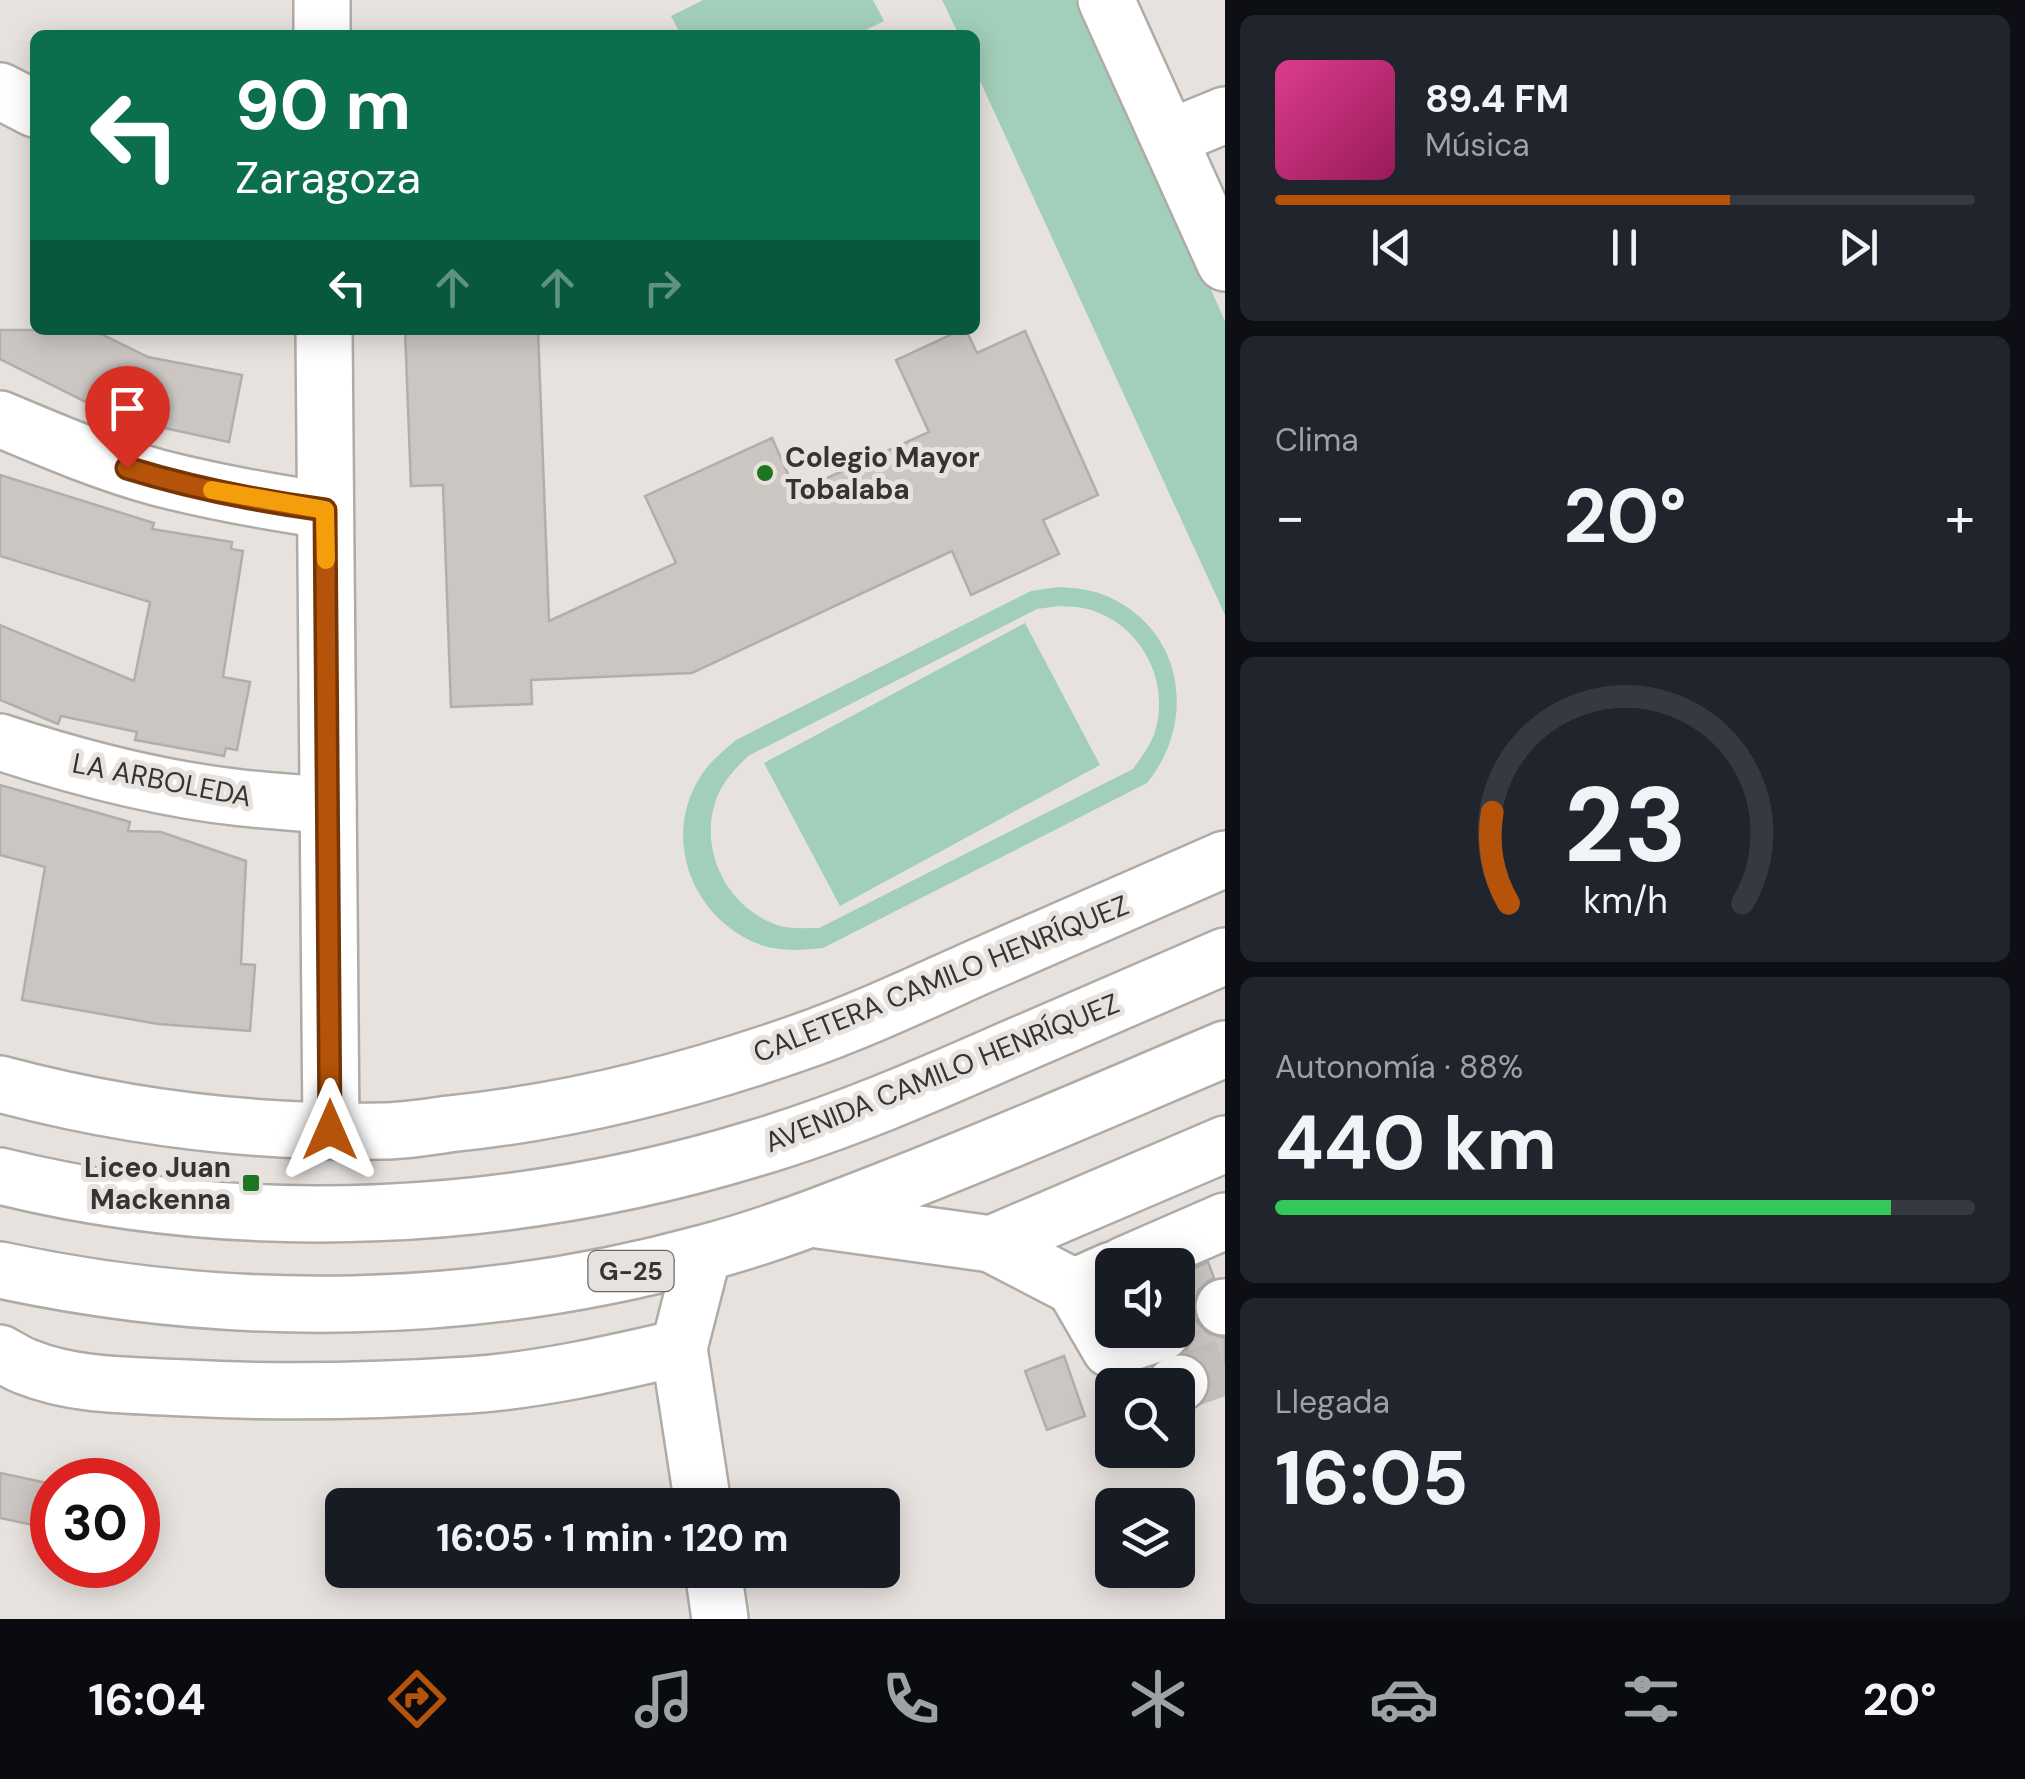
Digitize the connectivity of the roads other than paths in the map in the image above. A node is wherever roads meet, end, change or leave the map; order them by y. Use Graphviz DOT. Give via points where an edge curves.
graph roads {
  1 [pos="322,0"];
  2 [pos="1106,0"];
  3 [pos="322,30"];
  4 [pos="0,92"];
  5 [pos="30,107"];
  6 [pos="1225,114"];
  7 [pos="1168,138"];
  8 [pos="1225,263"];
  9 [pos="324,335"];
  10 [pos="0,419"];
  11 [pos="325,510"];
  12 [pos="0,742"];
  13 [pos="328,805"];
  14 [pos="1225,859"];
  15 [pos="1225,956"];
  16 [pos="1225,1049"];
  17 [pos="0,1084"];
  18 [pos="330,1130"];
  19 [pos="1225,1144"];
  20 [pos="0,1176"];
  21 [pos="810,1219"];
  22 [pos="1225,1221"];
  23 [pos="991,1244"];
  24 [pos="1163,1248"];
  25 [pos="703,1254"];
  26 [pos="0,1270"];
  27 [pos="1093,1278"];
  28 [pos="680,1348"];
  29 [pos="1141,1348"];
  30 [pos="0,1353"];
  31 [pos="1115,1367"];
  32 [pos="701,1488"];
  33 [pos="716,1588"];
  34 [pos="720,1619"];
  1 -- 3 [label="street"];
  2 -- 7 [label="street"];
  4 -- 5 [label="street"];
  6 -- 7 [label="street"];
  7 -- 8 [label="street"];
  9 -- 11 [label="street"];
  10 -- 11 [label="street" via="156,477"];
  11 -- 13 [label="street"];
  12 -- 13 [label="street, LA ARBOLEDA" via="153,784"];
  13 -- 18 [label="street"];
  14 -- 18 [label="street, CALETERA CAMILO HENRÍQUEZ" via="896,1004 695,1076 488,1120"];
  15 -- 20 [label="street, AVENIDA CAMILO HENRÍQUEZ" via="846,1118 662,1174 571,1192 481,1205 296,1214 111,1198"];
  16 -- 21 [label="street, G-25"];
  17 -- 18 [label="street, CALETERA CAMILO HENRÍQUEZ" via="132,1113"];
  19 -- 23 [label="street"];
  21 -- 23 [label="street"];
  21 -- 25 [label="street, G-25"];
  22 -- 24 [label="street"];
  23 -- 27 [label="street"];
  25 -- 26 [label="street, G-25" via="529,1290 340,1304 183,1299"];
  25 -- 28 [label="street"];
  27 -- 31 [label="street"];
  28 -- 30 [label="street" via="571,1372 471,1384 221,1390 108,1384 42,1372"];
  28 -- 32 [label="street"];
  29 -- 31 [label="street"];
  33 -- 34 [label="street"];
}
